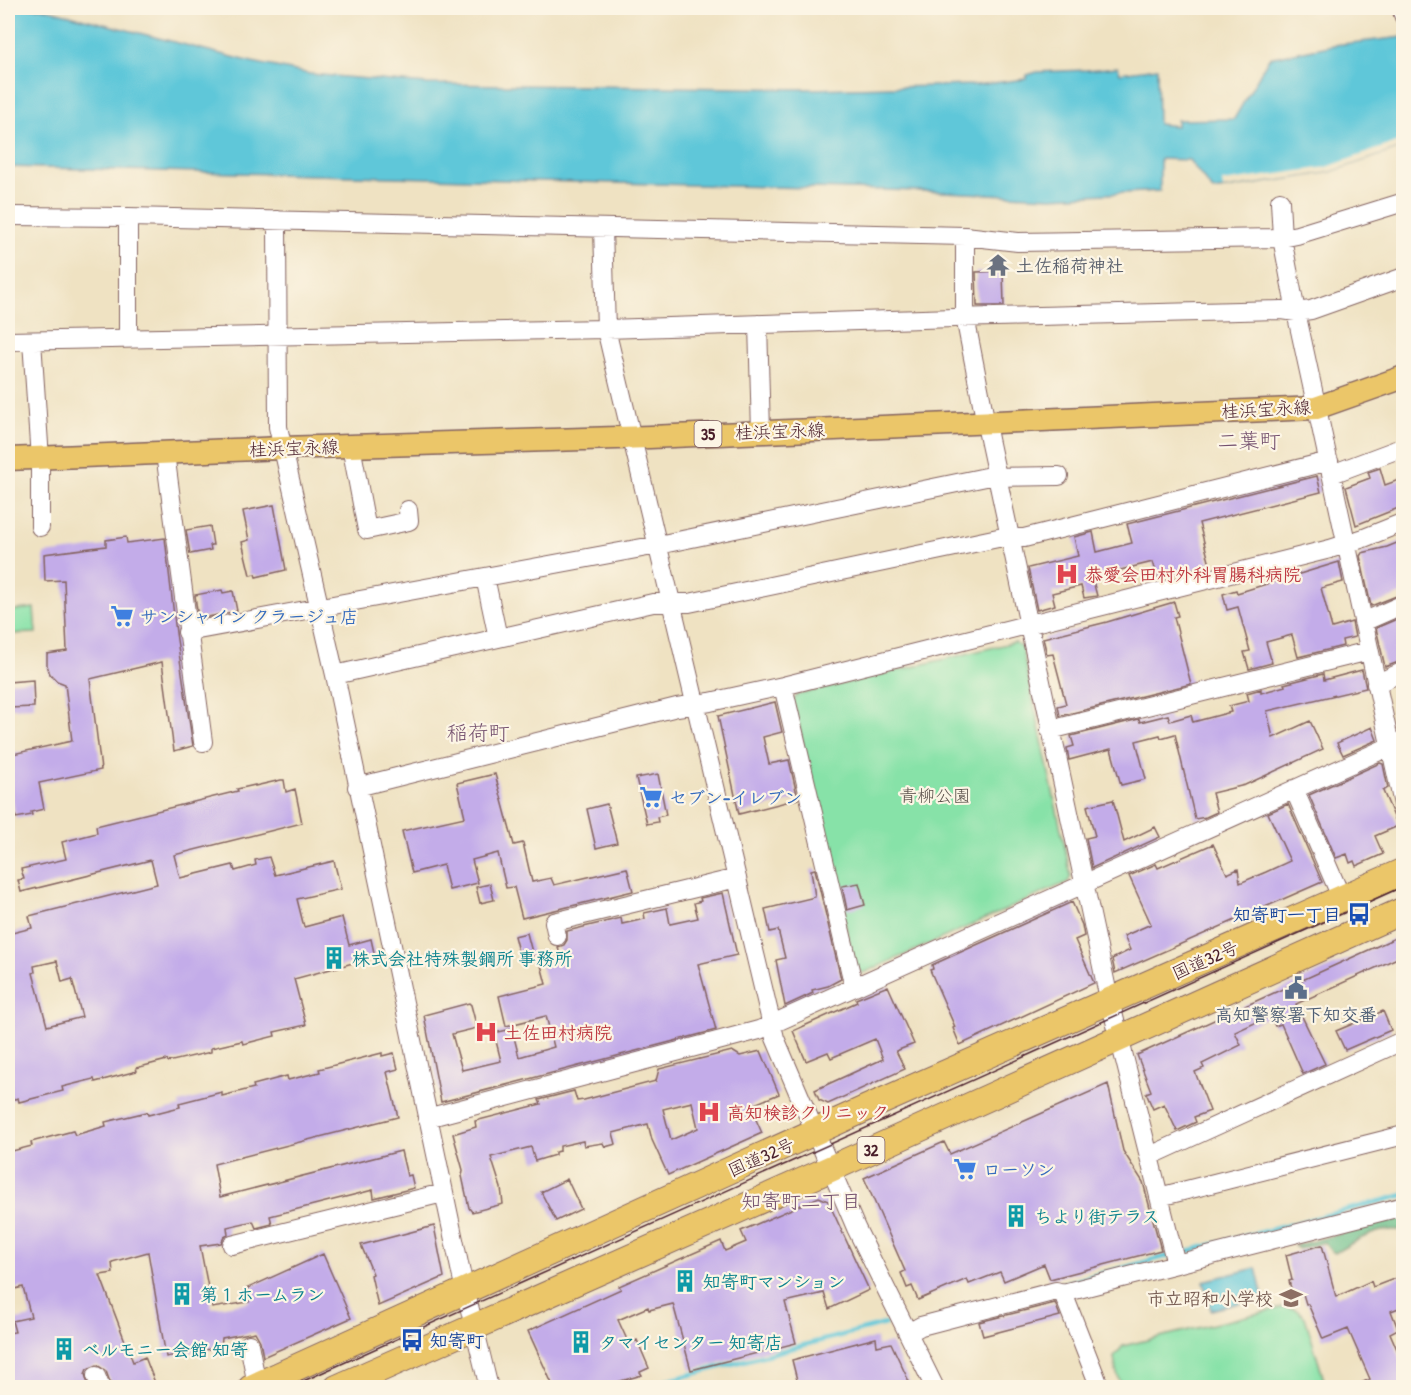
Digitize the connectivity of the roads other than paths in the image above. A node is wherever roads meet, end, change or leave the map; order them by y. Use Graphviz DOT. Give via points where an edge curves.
graph roads {
  1 [pos="1401,8"];
  2 [pos="1404,16"];
  3 [pos="1281,201"];
  4 [pos="1404,202"];
  5 [pos="8,216"];
  6 [pos="128,217"];
  7 [pos="276,220"];
  8 [pos="603,228"];
  9 [pos="965,236"];
  10 [pos="1282,238"];
  11 [pos="1404,277"];
  12 [pos="1296,312"];
  13 [pos="965,317"];
  14 [pos="758,324"];
  15 [pos="606,329"];
  16 [pos="277,336"];
  17 [pos="128,339"];
  18 [pos="8,341"];
  19 [pos="32,341"];
  20 [pos="1404,376"];
  21 [pos="1316,408"];
  22 [pos="986,422"];
  23 [pos="761,432"];
  24 [pos="633,437"];
  25 [pos="351,446"];
  26 [pos="1404,447"];
  27 [pos="282,448"];
  28 [pos="165,453"];
  29 [pos="8,459"];
  30 [pos="40,459"];
  31 [pos="1330,468"];
  32 [pos="1059,476"];
  33 [pos="997,477"];
  34 [pos="408,510"];
  35 [pos="1404,522"];
  36 [pos="40,527"];
  37 [pos="1011,538"];
  38 [pos="658,545"];
  39 [pos="1346,545"];
  40 [pos="485,577"];
  41 [pos="672,602"];
  42 [pos="1404,604"];
  43 [pos="320,608"];
  44 [pos="1363,622"];
  45 [pos="1028,625"];
  46 [pos="188,632"];
  47 [pos="498,638"];
  48 [pos="1369,651"];
  49 [pos="1404,671"];
  50 [pos="335,675"];
  51 [pos="1376,684"];
  52 [pos="783,686"];
  53 [pos="695,705"];
  54 [pos="1050,730"];
  55 [pos="204,742"];
  56 [pos="1397,743"];
  57 [pos="357,787"];
  58 [pos="1294,789"];
  59 [pos="1404,809"];
  60 [pos="1404,871"];
  61 [pos="736,878"];
  62 [pos="1084,885"];
  63 [pos="1342,899"];
  64 [pos="1404,910"];
  65 [pos="557,936"];
  66 [pos="854,987"];
  67 [pos="1110,1003"];
  68 [pos="771,1025"];
  69 [pos="1119,1037"];
  70 [pos="1404,1040"];
  71 [pos="427,1118"];
  72 [pos="815,1133"];
  73 [pos="1404,1135"];
  74 [pos="1150,1156"];
  75 [pos="830,1168"];
  76 [pos="443,1193"];
  77 [pos="1159,1197"];
  78 [pos="1404,1206"];
  79 [pos="232,1245"];
  80 [pos="1176,1264"];
  81 [pos="465,1292"];
  82 [pos="1063,1293"];
  83 [pos="473,1327"];
  84 [pos="908,1333"];
  85 [pos="249,1344"];
  86 [pos="254,1386"];
  87 [pos="337,1388"];
  88 [pos="489,1388"];
  89 [pos="935,1388"];
  90 [pos="1100,1388"];
  1 -- 2 [label="street"];
  3 -- 10 [label="street"];
  4 -- 10 [label="street"];
  5 -- 6 [label="street"];
  6 -- 7 [label="street"];
  6 -- 17 [label="street"];
  7 -- 8 [label="street"];
  7 -- 16 [label="street"];
  8 -- 9 [label="street"];
  8 -- 15 [label="street"];
  9 -- 10 [label="street" via="1018,242"];
  9 -- 13 [label="street"];
  10 -- 12 [label="street"];
  11 -- 12 [label="street"];
  12 -- 13 [label="street"];
  12 -- 21 [label="street"];
  13 -- 14 [label="street"];
  13 -- 22 [label="street"];
  14 -- 15 [label="street"];
  14 -- 23 [label="street"];
  15 -- 16 [label="street"];
  15 -- 24 [label="street"];
  16 -- 17 [label="street"];
  16 -- 27 [label="street" via="278,427"];
  17 -- 19 [label="street"];
  18 -- 19 [label="street"];
  19 -- 30 [label="street"];
  20 -- 21 [label="main road, 桂浜宝永線 / 35"];
  21 -- 22 [label="main road, 桂浜宝永線 / 35"];
  21 -- 31 [label="street"];
  22 -- 23 [label="main road, 桂浜宝永線 / 35"];
  22 -- 33 [label="street"];
  23 -- 24 [label="main road, 桂浜宝永線 / 35"];
  24 -- 25 [label="main road, 桂浜宝永線 / 35"];
  24 -- 38 [label="street"];
  25 -- 27 [label="main road, 桂浜宝永線 / 35"];
  25 -- 34 [label="street" via="367,530 409,521"];
  26 -- 31 [label="street"];
  27 -- 28 [label="main road, 桂浜宝永線 / 35"];
  27 -- 43 [label="street"];
  28 -- 30 [label="main road, 桂浜宝永線 / 35"];
  28 -- 46 [label="street"];
  29 -- 30 [label="main road, 桂浜宝永線 / 35"];
  30 -- 36 [label="street"];
  31 -- 37 [label="street"];
  31 -- 39 [label="street"];
  32 -- 33 [label="street"];
  33 -- 37 [label="street"];
  33 -- 38 [label="street"];
  35 -- 39 [label="street"];
  37 -- 41 [label="street" via="689,603"];
  37 -- 45 [label="street"];
  38 -- 40 [label="street"];
  38 -- 41 [label="street"];
  39 -- 44 [label="street"];
  39 -- 45 [label="street"];
  40 -- 43 [label="street"];
  40 -- 47 [label="street"];
  41 -- 47 [label="street"];
  41 -- 53 [label="street"];
  42 -- 44 [label="street"];
  43 -- 46 [label="street"];
  43 -- 50 [label="street"];
  44 -- 48 [label="street"];
  45 -- 52 [label="street"];
  45 -- 54 [label="street"];
  46 -- 55 [label="street"];
  47 -- 50 [label="street"];
  48 -- 51 [label="street"];
  48 -- 54 [label="street"];
  49 -- 51 [label="street"];
  50 -- 57 [label="street"];
  51 -- 56 [label="street"];
  52 -- 53 [label="street"];
  52 -- 66 [label="street"];
  53 -- 57 [label="street"];
  53 -- 61 [label="street"];
  54 -- 62 [label="street"];
  56 -- 58 [label="street"];
  56 -- 59 [label="street"];
  57 -- 71 [label="street"];
  58 -- 62 [label="street"];
  58 -- 63 [label="street"];
  60 -- 63 [label="highway, 国道32号 / 32"];
  61 -- 65 [label="street" via="631,912 554,922"];
  61 -- 68 [label="street"];
  62 -- 66 [label="street"];
  62 -- 67 [label="street"];
  63 -- 67 [label="highway, 国道32号 / 32"];
  64 -- 69 [label="highway, 国道32号 / 32"];
  66 -- 68 [label="street"];
  67 -- 69 [label="street"];
  67 -- 72 [label="highway, 国道32号 / 32"];
  68 -- 71 [label="street"];
  68 -- 72 [label="street"];
  69 -- 74 [label="street"];
  69 -- 75 [label="highway, 国道32号 / 32"];
  70 -- 74 [label="street"];
  71 -- 76 [label="street"];
  72 -- 75 [label="street"];
  72 -- 81 [label="highway, 国道32号 / 32"];
  73 -- 77 [label="street"];
  74 -- 77 [label="street"];
  75 -- 83 [label="highway, 国道32号 / 32"];
  75 -- 84 [label="street"];
  76 -- 79 [label="street"];
  76 -- 81 [label="street"];
  77 -- 80 [label="street"];
  78 -- 80 [label="street"];
  80 -- 82 [label="street"];
  81 -- 83 [label="street"];
  81 -- 86 [label="highway, 国道32号 / 32"];
  82 -- 84 [label="street" via="1056,1291 921,1326"];
  82 -- 90 [label="street"];
  83 -- 87 [label="highway, 国道32号 / 32"];
  83 -- 88 [label="street"];
  84 -- 89 [label="street"];
  85 -- 86 [label="street"];
}
